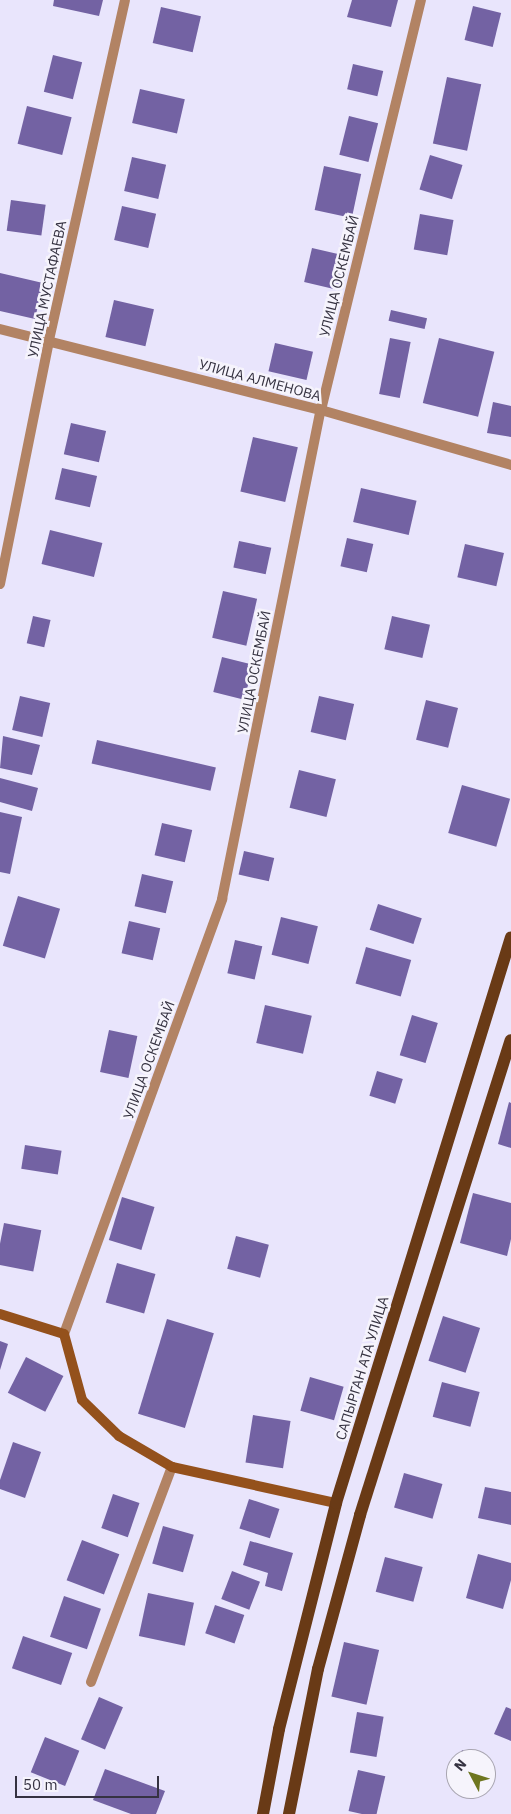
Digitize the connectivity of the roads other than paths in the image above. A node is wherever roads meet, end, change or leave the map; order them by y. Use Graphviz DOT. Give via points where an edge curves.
graph roads {
  1 [pos="125,0"];
  2 [pos="421,0"];
  3 [pos="0,329"];
  4 [pos="50,340"];
  5 [pos="321,410"];
  6 [pos="511,464"];
  7 [pos="0,584"];
  8 [pos="511,937"];
  9 [pos="511,1040"];
  10 [pos="0,1314"];
  11 [pos="64,1334"];
  12 [pos="172,1466"];
  13 [pos="336,1503"];
  14 [pos="91,1682"];
  15 [pos="263,1814"];
  16 [pos="289,1814"];
  1 -- 4 [label="street, УЛИЦА МУСТАФАЕВА"];
  2 -- 5 [label="street, УЛИЦА ОСКЕМБАЙ"];
  3 -- 4 [label="street, УЛИЦА АЛМЕНОВА"];
  4 -- 5 [label="street, УЛИЦА АЛМЕНОВА"];
  4 -- 7 [label="street, УЛИЦА МУСТАФАЕВА"];
  5 -- 6 [label="street, УЛИЦА АЛМЕНОВА"];
  5 -- 11 [label="street, УЛИЦА ОСКЕМБАЙ" via="222,899"];
  8 -- 13 [label="main road, САПЫРГАН АТА УЛИЦА"];
  9 -- 16 [label="main road" via="360,1515 318,1669"];
  10 -- 11 [label="street"];
  11 -- 12 [label="street" via="82,1400 119,1436"];
  12 -- 13 [label="street"];
  12 -- 14 [label="street"];
  13 -- 15 [label="main road, САПЫРГАН АТА УЛИЦА" via="279,1729"];
}
